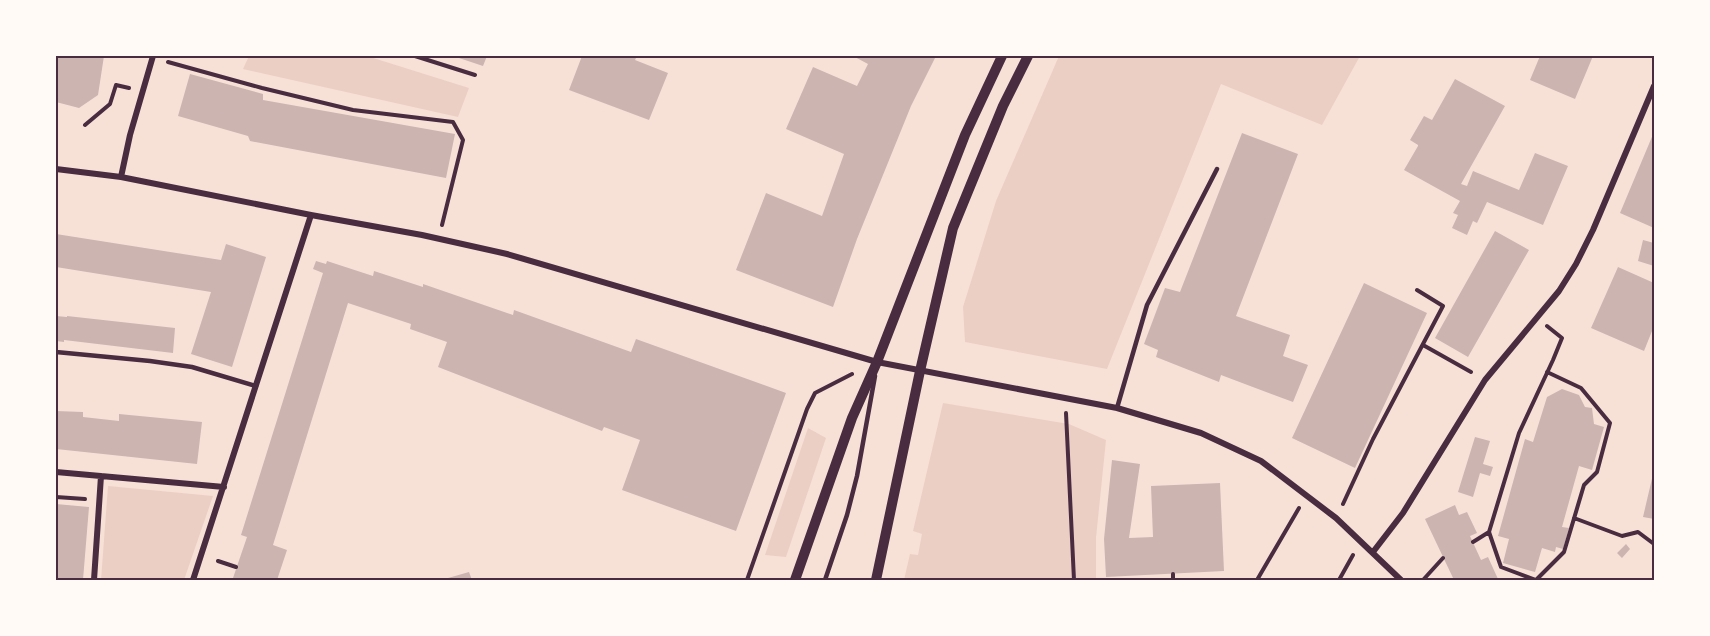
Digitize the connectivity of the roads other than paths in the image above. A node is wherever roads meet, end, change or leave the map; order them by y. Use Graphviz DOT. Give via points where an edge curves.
graph roads {
  1 [pos="153,56"];
  2 [pos="1002,56"];
  3 [pos="1028,56"];
  4 [pos="1654,86"];
  5 [pos="1652,97"];
  6 [pos="56,169"];
  7 [pos="1217,169"];
  8 [pos="122,177"];
  9 [pos="310,215"];
  10 [pos="56,352"];
  11 [pos="877,362"];
  12 [pos="920,371"];
  13 [pos="256,386"];
  14 [pos="1117,408"];
  15 [pos="56,472"];
  16 [pos="101,476"];
  17 [pos="224,487"];
  18 [pos="1373,552"];
  19 [pos="94,580"];
  20 [pos="193,580"];
  21 [pos="795,580"];
  22 [pos="825,580"];
  23 [pos="876,580"];
  24 [pos="1401,580"];
  1 -- 8 [label="street"];
  2 -- 11 [label="street" via="961,145"];
  3 -- 12 [label="street" via="953,228"];
  4 -- 5 [label="street"];
  5 -- 18 [label="street" via="1576,264 1559,291 1485,380 1403,513"];
  6 -- 8 [label="street"];
  7 -- 14 [label="lane" via="1148,304"];
  8 -- 9 [label="street"];
  9 -- 11 [label="street" via="507,254"];
  9 -- 13 [label="street"];
  10 -- 13 [label="lane" via="192,367"];
  11 -- 12 [label="street"];
  11 -- 21 [label="street" via="852,418"];
  11 -- 22 [label="lane" via="857,476"];
  12 -- 14 [label="street"];
  12 -- 23 [label="street"];
  13 -- 17 [label="street"];
  14 -- 18 [label="street" via="1201,433 1261,460"];
  15 -- 16 [label="street"];
  16 -- 17 [label="street"];
  16 -- 19 [label="street"];
  17 -- 20 [label="street"];
  18 -- 24 [label="street"];
}
